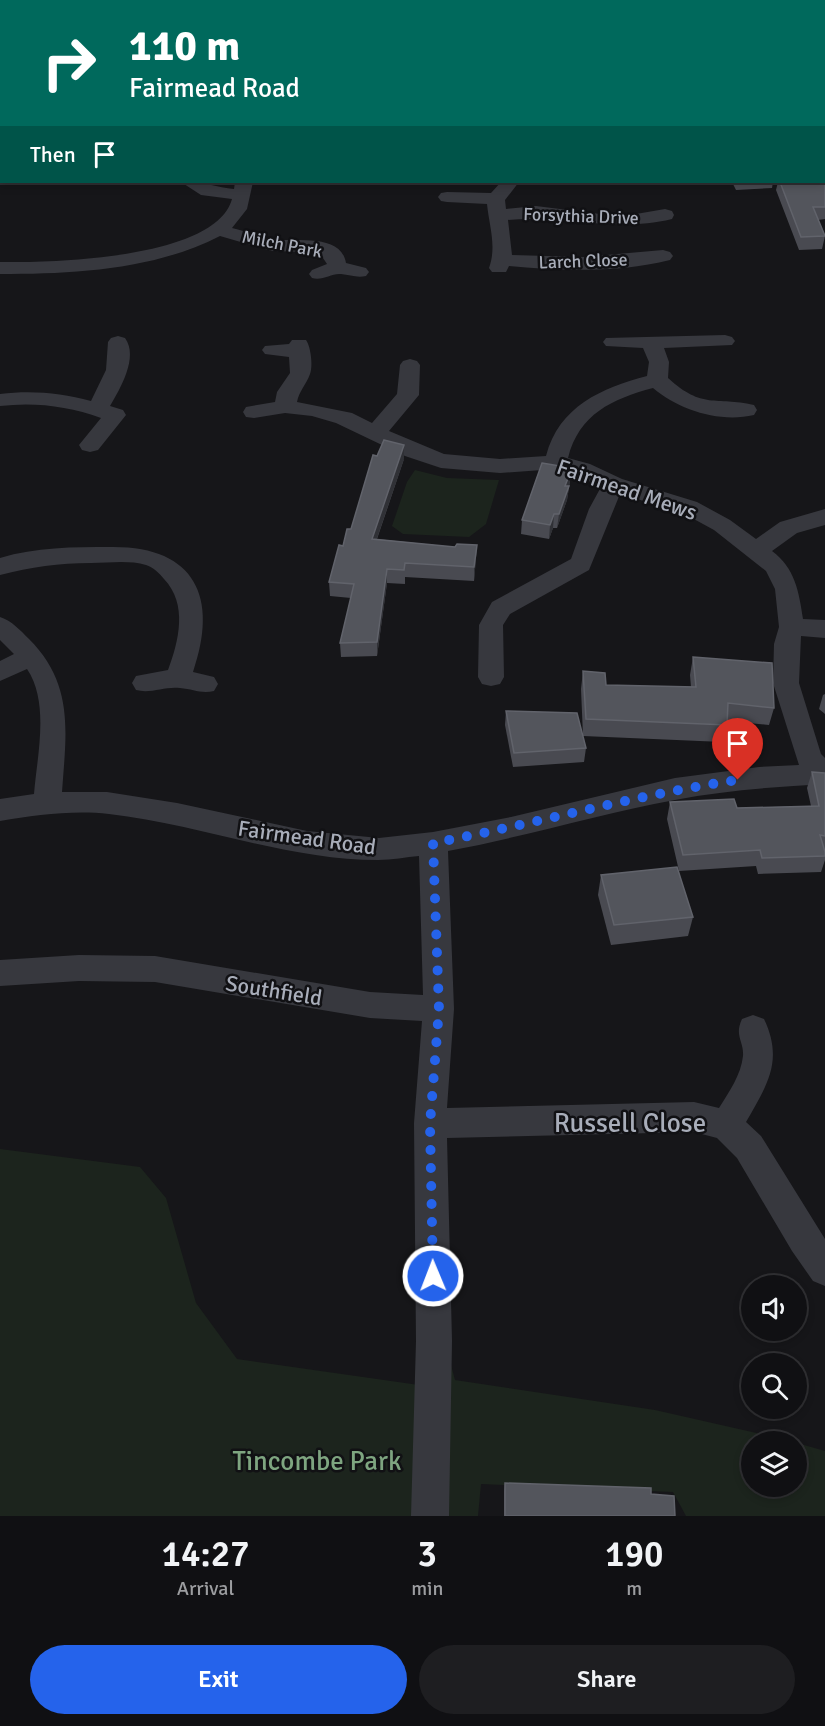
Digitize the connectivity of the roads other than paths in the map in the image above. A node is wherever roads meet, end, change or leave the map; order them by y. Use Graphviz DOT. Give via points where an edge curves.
graph roads {
  1 [pos="191,183"];
  2 [pos="509,183"];
  3 [pos="243,188"];
  4 [pos="439,197"];
  5 [pos="496,207"];
  6 [pos="665,215"];
  7 [pos="219,230"];
  8 [pos="681,264"];
  9 [pos="337,267"];
  10 [pos="0,268"];
  11 [pos="359,272"];
  12 [pos="319,274"];
  13 [pos="724,341"];
  14 [pos="613,342"];
  15 [pos="651,342"];
  16 [pos="272,350"];
  17 [pos="141,357"];
  18 [pos="410,364"];
  19 [pos="657,380"];
  20 [pos="1,395"];
  21 [pos="285,407"];
  22 [pos="746,411"];
  23 [pos="254,412"];
  24 [pos="116,415"];
  25 [pos="375,433"];
  26 [pos="90,445"];
  27 [pos="556,462"];
  28 [pos="614,484"];
  29 [pos="825,518"];
  30 [pos="759,551"];
  31 [pos="0,567"];
  32 [pos="0,626"];
  33 [pos="791,627"];
  34 [pos="825,629"];
  35 [pos="30,657"];
  36 [pos="0,672"];
  37 [pos="491,677"];
  38 [pos="178,678"];
  39 [pos="145,683"];
  40 [pos="205,684"];
  41 [pos="820,764"];
  42 [pos="47,803"];
  43 [pos="0,810"];
  44 [pos="433,843"];
  45 [pos="0,973"];
  46 [pos="439,1009"];
  47 [pos="753,1029"];
  48 [pos="430,1124"];
  49 [pos="727,1125"];
  50 [pos="825,1269"];
  51 [pos="430,1516"];
  1 -- 3 [label="street" via="207,191"];
  2 -- 5 [label="street"];
  3 -- 7 [label="street" via="236,213"];
  4 -- 5 [label="street, Forsythia Drive"];
  5 -- 6 [label="street, Forsythia Drive" via="600,220"];
  5 -- 8 [label="street, Larch Close" via="504,246 501,264 623,262 660,250"];
  7 -- 9 [label="street, Milch Park" via="272,245 314,246 328,251 336,259"];
  7 -- 10 [label="street" via="174,249 139,257 61,267"];
  9 -- 11 [label="street"];
  9 -- 12 [label="street"];
  13 -- 15 [label="street"];
  14 -- 15 [label="street"];
  15 -- 19 [label="street" via="659,362"];
  16 -- 21 [label="street" via="299,347 300,373 288,392"];
  17 -- 24 [label="street" via="119,350 119,366 112,385"];
  18 -- 25 [label="street" via="408,395"];
  19 -- 22 [label="street" via="685,402 724,418"];
  19 -- 27 [label="street" via="625,388 583,411 559,445"];
  20 -- 24 [label="street" via="70,401"];
  21 -- 23 [label="street, Fairmead Mews"];
  21 -- 25 [label="street, Fairmead Mews" via="344,418"];
  24 -- 26 [label="street"];
  25 -- 27 [label="street, Fairmead Mews" via="441,461 500,466"];
  27 -- 28 [label="street, Fairmead Mews"];
  28 -- 30 [label="street, Fairmead Mews" via="689,507"];
  28 -- 37 [label="street" via="581,564 501,608 491,625"];
  29 -- 30 [label="street" via="798,523 771,536"];
  30 -- 33 [label="street, Fairmead Mews" via="776,566 787,589"];
  31 -- 38 [label="street" via="37,557 130,555 155,559 184,586 191,608 193,633"];
  32 -- 35 [label="street"];
  33 -- 34 [label="street"];
  33 -- 41 [label="street, Fairmead Mews" via="786,682"];
  35 -- 36 [label="street"];
  35 -- 42 [label="street" via="45,678 51,707"];
  38 -- 39 [label="street"];
  38 -- 40 [label="street"];
  41 -- 44 [label="street, Fairmead Road" via="675,789"];
  42 -- 43 [label="street, Fairmead Road"];
  42 -- 44 [label="street, Fairmead Road" via="107,803 307,842 379,849"];
  44 -- 46 [label="street"];
  45 -- 46 [label="street, Southfield" via="155,969 370,1005"];
  46 -- 48 [label="street"];
  47 -- 49 [label="street" via="759,1055 754,1074"];
  48 -- 49 [label="street, Russell Close" via="694,1117"];
  48 -- 51 [label="street" via="434,1341"];
  49 -- 50 [label="street, Russell Close" via="749,1147"];
}
